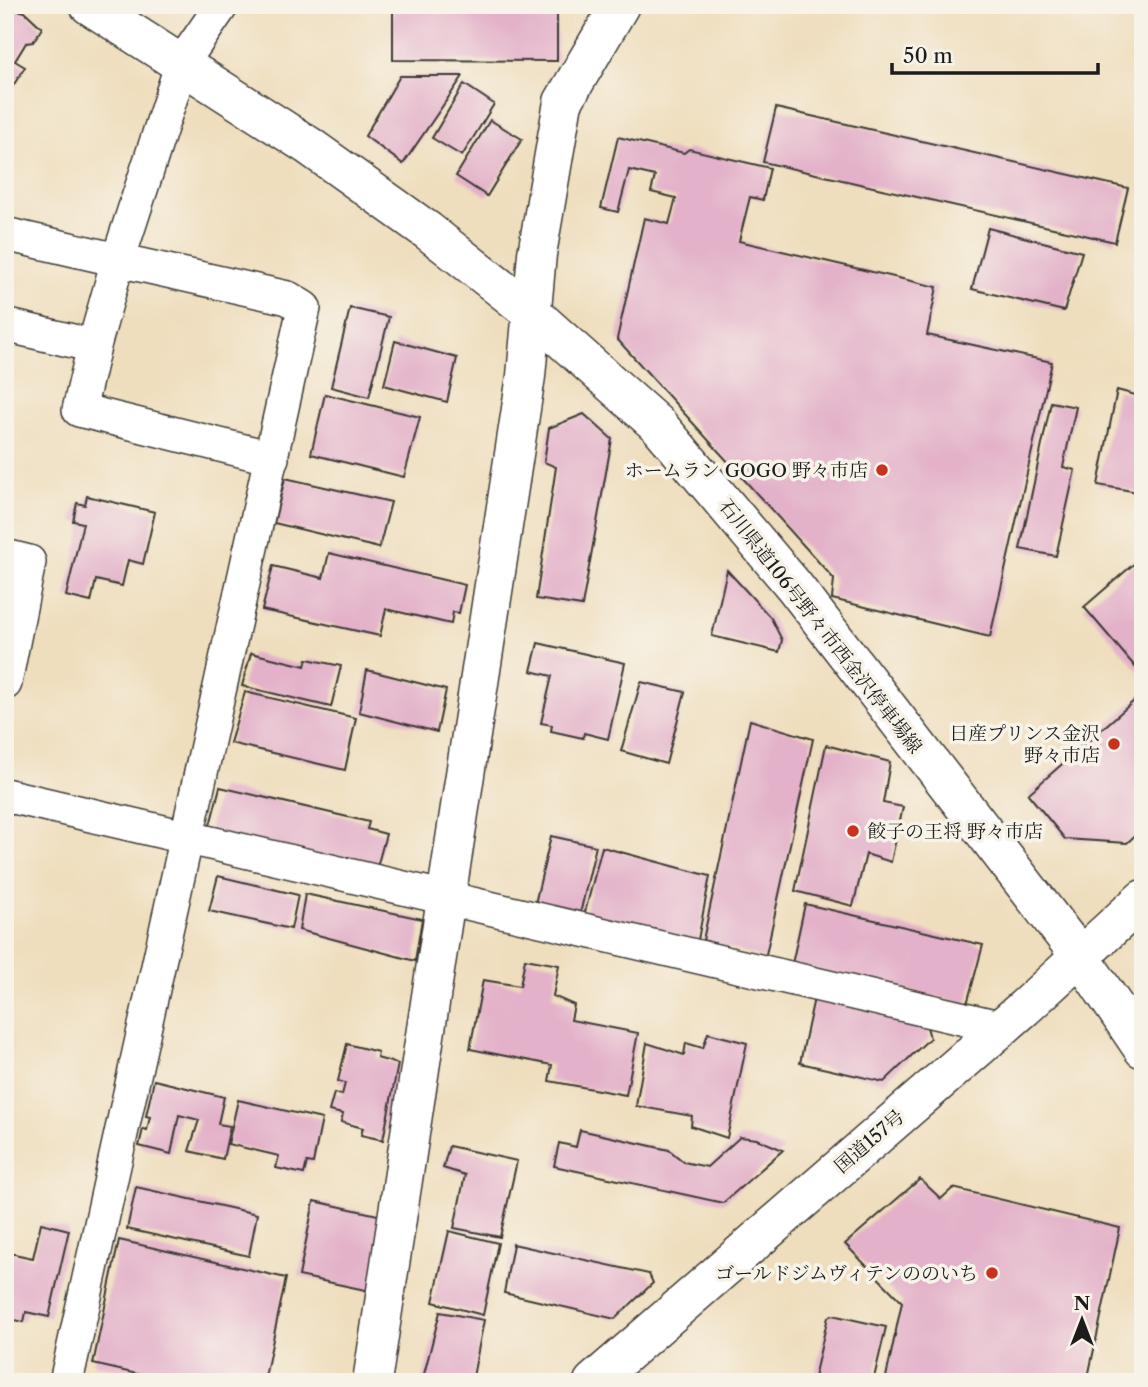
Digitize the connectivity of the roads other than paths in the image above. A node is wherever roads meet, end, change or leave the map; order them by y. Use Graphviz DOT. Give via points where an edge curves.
graph roads {
  1 [pos="89,5"];
  2 [pos="222,5"];
  3 [pos="619,6"];
  4 [pos="182,63"];
  5 [pos="5,234"];
  6 [pos="118,260"];
  7 [pos="533,313"];
  8 [pos="5,325"];
  9 [pos="93,346"];
  10 [pos="272,458"];
  11 [pos="5,556"];
  12 [pos="5,683"];
  13 [pos="5,795"];
  14 [pos="186,839"];
  15 [pos="446,896"];
  16 [pos="1143,899"];
  17 [pos="1080,956"];
  18 [pos="999,1027"];
  19 [pos="1143,1049"];
  20 [pos="65,1382"];
  21 [pos="372,1382"];
  22 [pos="593,1382"];
  1 -- 4 [label="main road, 石川県道106号野々市西金沢停車場線"];
  2 -- 4 [label="street"];
  3 -- 7 [label="main road" via="563,102 537,254"];
  4 -- 6 [label="street"];
  4 -- 7 [label="main road, 石川県道106号野々市西金沢停車場線" via="331,161"];
  5 -- 6 [label="street"];
  6 -- 9 [label="street"];
  6 -- 10 [label="street" via="288,298 304,309"];
  7 -- 15 [label="main road"];
  7 -- 17 [label="main road, 石川県道106号野々市西金沢停車場線" via="660,427 794,586"];
  8 -- 9 [label="street"];
  9 -- 10 [label="street" via="79,410"];
  10 -- 14 [label="street"];
  11 -- 12 [label="street" via="29,562"];
  13 -- 14 [label="street"];
  14 -- 15 [label="street"];
  14 -- 20 [label="street"];
  15 -- 18 [label="street"];
  15 -- 21 [label="main road"];
  16 -- 17 [label="main road, 国道157号"];
  17 -- 18 [label="main road, 国道157号"];
  17 -- 19 [label="main road, 石川県道106号野々市西金沢停車場線"];
  18 -- 22 [label="main road, 国道157号"];
}
